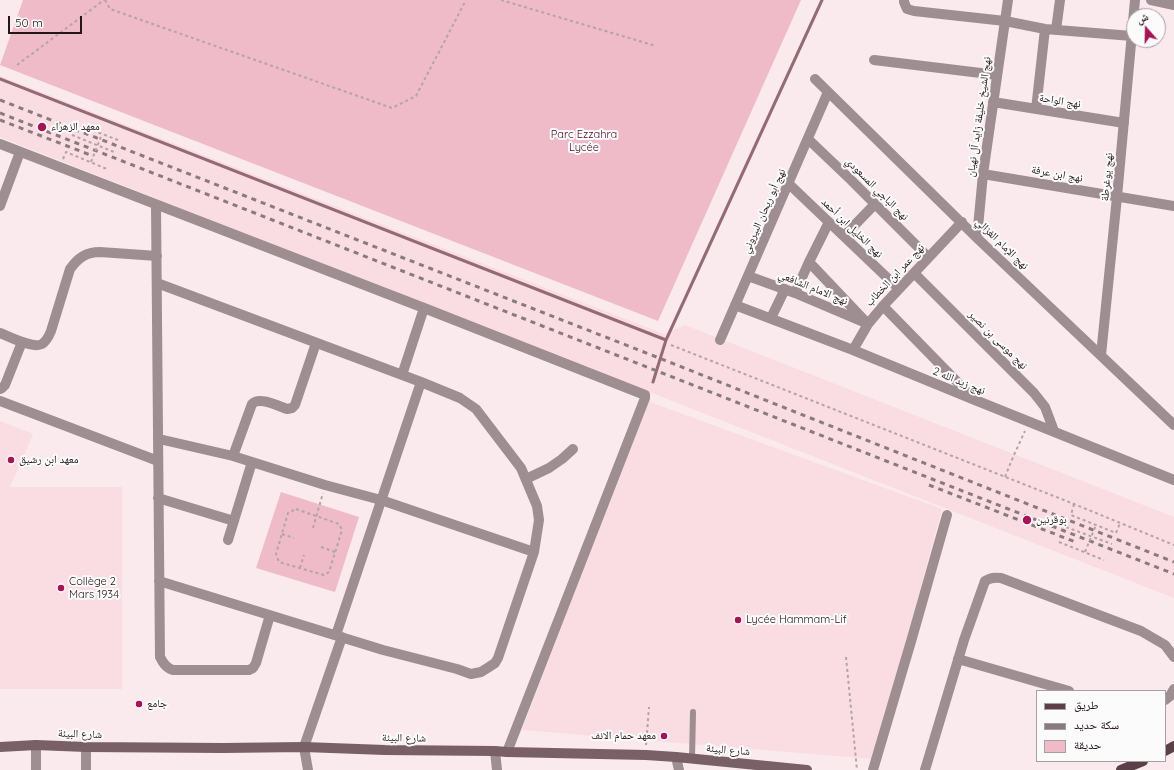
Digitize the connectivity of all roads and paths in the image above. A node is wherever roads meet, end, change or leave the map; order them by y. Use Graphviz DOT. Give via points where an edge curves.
graph roads {
  1 [pos="105,0"];
  2 [pos="466,0"];
  3 [pos="501,0"];
  4 [pos="904,0"];
  5 [pos="1008,0"];
  6 [pos="1060,0"];
  7 [pos="1151,0"];
  8 [pos="1174,5"];
  9 [pos="1005,21"];
  10 [pos="1045,29"];
  11 [pos="1056,30"];
  12 [pos="1126,36"];
  13 [pos="656,46"];
  14 [pos="1131,48"];
  15 [pos="874,60"];
  16 [pos="17,65"];
  17 [pos="997,75"];
  18 [pos="815,79"];
  19 [pos="828,92"];
  20 [pos="993,102"];
  21 [pos="1036,109"];
  22 [pos="1124,123"];
  23 [pos="76,124"];
  24 [pos="102,134"];
  25 [pos="72,135"];
  26 [pos="808,139"];
  27 [pos="118,140"];
  28 [pos="0,144"];
  29 [pos="97,145"];
  30 [pos="20,152"];
  31 [pos="66,152"];
  32 [pos="114,152"];
  33 [pos="91,162"];
  34 [pos="108,168"];
  35 [pos="983,174"];
  36 [pos="789,184"];
  37 [pos="1117,197"];
  38 [pos="875,204"];
  39 [pos="156,205"];
  40 [pos="0,206"];
  41 [pos="1174,206"];
  42 [pos="829,222"];
  43 [pos="962,222"];
  44 [pos="844,236"];
  45 [pos="977,238"];
  46 [pos="156,256"];
  47 [pos="928,257"];
  48 [pos="809,262"];
  49 [pos="914,273"];
  50 [pos="748,276"];
  51 [pos="157,283"];
  52 [pos="785,289"];
  53 [pos="899,289"];
  54 [pos="795,293"];
  55 [pos="735,304"];
  56 [pos="883,306"];
  57 [pos="424,308"];
  58 [pos="772,318"];
  59 [pos="868,324"];
  60 [pos="0,333"];
  61 [pos="720,340"];
  62 [pos="22,342"];
  63 [pos="316,343"];
  64 [pos="671,345"];
  65 [pos="853,350"];
  66 [pos="1101,355"];
  67 [pos="402,375"];
  68 [pos="421,382"];
  69 [pos="0,389"];
  70 [pos="975,400"];
  71 [pos="0,401"];
  72 [pos="1029,422"];
  73 [pos="1174,425"];
  74 [pos="1054,432"];
  75 [pos="159,438"];
  76 [pos="573,449"];
  77 [pos="233,456"];
  78 [pos="158,460"];
  79 [pos="252,462"];
  80 [pos="1005,477"];
  81 [pos="526,478"];
  82 [pos="1174,480"];
  83 [pos="325,485"];
  84 [pos="158,498"];
  85 [pos="381,500"];
  86 [pos="1074,504"];
  87 [pos="947,515"];
  88 [pos="316,516"];
  89 [pos="234,521"];
  90 [pos="1120,523"];
  91 [pos="1096,525"];
  92 [pos="1066,527"];
  93 [pos="313,528"];
  94 [pos="282,534"];
  95 [pos="1092,537"];
  96 [pos="294,538"];
  97 [pos="228,540"];
  98 [pos="1059,542"];
  99 [pos="1112,544"];
  100 [pos="1174,545"];
  101 [pos="320,547"];
  102 [pos="335,552"];
  103 [pos="534,552"];
  104 [pos="1086,552"];
  105 [pos="304,555"];
  106 [pos="1104,560"];
  107 [pos="300,568"];
  108 [pos="159,582"];
  109 [pos="270,615"];
  110 [pos="339,636"];
  111 [pos="846,657"];
  112 [pos="1174,657"];
  113 [pos="958,659"];
  114 [pos="1174,689"];
  115 [pos="1066,690"];
  116 [pos="1166,699"];
  117 [pos="649,707"];
  118 [pos="693,712"];
  119 [pos="36,745"];
  120 [pos="0,747"];
  121 [pos="86,747"];
  122 [pos="304,747"];
  123 [pos="495,751"];
  124 [pos="507,752"];
  125 [pos="646,755"];
  126 [pos="676,757"];
  127 [pos="692,759"];
  128 [pos="1141,762"];
  129 [pos="36,770"];
  130 [pos="86,770"];
  131 [pos="308,770"];
  132 [pos="497,770"];
  133 [pos="679,770"];
  134 [pos="807,770"];
  135 [pos="857,770"];
  136 [pos="873,770"];
  137 [pos="925,770"];
  138 [pos="1121,770"];
  1 -- 2 [label="path" via="110,9 392,108 416,96"];
  1 -- 16 [label="path"];
  3 -- 13 [label="path"];
  4 -- 9 [label="street" via="906,9 914,11"];
  5 -- 9 [label="street, نهج الشيخ خليفة زايد آل نهيان"];
  6 -- 11 [label="street"];
  7 -- 8 [label="street"];
  9 -- 10 [label="street"];
  9 -- 17 [label="street, نهج الشيخ خليفة زايد آل نهيان"];
  10 -- 11 [label="street"];
  10 -- 21 [label="street"];
  11 -- 12 [label="street"];
  14 -- 22 [label="street, نهج يوغرطة"];
  15 -- 17 [label="street"];
  17 -- 20 [label="street, نهج الشيخ خليفة زايد آل نهيان"];
  18 -- 19 [label="street, نهج الإمام الغزالي"];
  19 -- 26 [label="street, نهج أبو ريحان البيروني"];
  19 -- 43 [label="street, نهج الإمام الغزالي"];
  20 -- 21 [label="street, نهج الواحة"];
  20 -- 35 [label="street, نهج الشيخ خليفة زايد آل نهيان"];
  21 -- 22 [label="street, نهج الواحة"];
  22 -- 37 [label="street, نهج يوغرطة"];
  23 -- 24 [label="path"];
  24 -- 27 [label="path"];
  24 -- 29 [label="path, bridge"];
  25 -- 29 [label="path"];
  26 -- 36 [label="street, نهج أبو ريحان البيروني"];
  26 -- 38 [label="street, نهج الباجي المسعودي"];
  28 -- 30 [label="street"];
  29 -- 32 [label="path"];
  29 -- 33 [label="path, bridge"];
  30 -- 39 [label="street"];
  30 -- 40 [label="street"];
  31 -- 33 [label="path"];
  33 -- 34 [label="path"];
  35 -- 37 [label="street, نهج ابن عرفة"];
  35 -- 45 [label="street, نهج الشيخ خليفة زايد آل نهيان"];
  36 -- 42 [label="street, نهج الخليل ابن أحمد"];
  36 -- 50 [label="street, نهج أبو ريحان البيروني"];
  37 -- 41 [label="street, نهج ابن عرفة"];
  37 -- 66 [label="street, نهج يوغرطة"];
  38 -- 44 [label="street"];
  38 -- 47 [label="street, نهج الباجي المسعودي"];
  39 -- 46 [label="street"];
  39 -- 57 [label="street"];
  42 -- 44 [label="street, نهج الخليل ابن أحمد"];
  42 -- 48 [label="street"];
  43 -- 45 [label="street, نهج الإمام الغزالي"];
  43 -- 47 [label="street, نهج عمر ابن الخطاب"];
  44 -- 53 [label="street, نهج الخليل ابن أحمد"];
  45 -- 66 [label="street, نهج الإمام الغزالي"];
  46 -- 51 [label="street"];
  46 -- 62 [label="street" via="100,252 83,255 70,269 48,338 42,344 32,346"];
  47 -- 49 [label="street, نهج عمر ابن الخطاب"];
  48 -- 54 [label="street"];
  48 -- 59 [label="street"];
  49 -- 53 [label="street, نهج عمر ابن الخطاب"];
  49 -- 74 [label="street, نهج موسى بن نصير" via="1034,393 1045,407"];
  50 -- 52 [label="street, نهج الامام الشافعي"];
  50 -- 55 [label="street, نهج أبو ريحان البيروني"];
  51 -- 63 [label="street"];
  51 -- 75 [label="street"];
  52 -- 54 [label="street, نهج الامام الشافعي"];
  52 -- 58 [label="street"];
  53 -- 56 [label="street, نهج عمر ابن الخطاب"];
  54 -- 59 [label="street, نهج الامام الشافعي"];
  55 -- 58 [label="street, نهج زيد الله 2"];
  55 -- 61 [label="street, نهج أبو ريحان البيروني"];
  56 -- 59 [label="street, نهج عمر ابن الخطاب"];
  56 -- 70 [label="street"];
  57 -- 67 [label="street"];
  57 -- 124 [label="street" via="645,396"];
  58 -- 65 [label="street, نهج زيد الله 2"];
  59 -- 65 [label="street, نهج عمر ابن الخطاب"];
  60 -- 62 [label="street"];
  62 -- 69 [label="street" via="5,385"];
  63 -- 67 [label="street"];
  63 -- 77 [label="street" via="295,405 287,409 260,400 254,402"];
  64 -- 80 [label="path"];
  65 -- 70 [label="street, نهج زيد الله 2"];
  66 -- 73 [label="street, نهج الإمام الغزالي"];
  67 -- 68 [label="street"];
  68 -- 81 [label="street" via="460,398 476,409"];
  68 -- 85 [label="street"];
  70 -- 72 [label="street, نهج زيد الله 2"];
  71 -- 78 [label="street"];
  72 -- 74 [label="street, نهج زيد الله 2"];
  72 -- 80 [label="path"];
  74 -- 82 [label="street, نهج زيد الله 2"];
  75 -- 77 [label="street"];
  75 -- 78 [label="street"];
  76 -- 81 [label="street" via="549,468"];
  77 -- 79 [label="street"];
  78 -- 84 [label="street"];
  79 -- 83 [label="street"];
  79 -- 89 [label="street"];
  80 -- 86 [label="path"];
  81 -- 103 [label="street" via="537,506 539,520"];
  83 -- 85 [label="street"];
  83 -- 88 [label="path"];
  84 -- 89 [label="street"];
  84 -- 108 [label="street"];
  85 -- 103 [label="street"];
  85 -- 110 [label="street"];
  86 -- 90 [label="path"];
  86 -- 91 [label="path" via="1071,515"];
  87 -- 136 [label="street"];
  88 -- 93 [label="path"];
  88 -- 94 [label="path" via="296,509 288,513"];
  88 -- 102 [label="path" via="339,524 342,530"];
  89 -- 97 [label="street"];
  90 -- 91 [label="path" via="1116,533"];
  90 -- 100 [label="path"];
  91 -- 95 [label="path, bridge"];
  92 -- 95 [label="path"];
  94 -- 96 [label="path"];
  94 -- 107 [label="path" via="276,554 280,562"];
  95 -- 99 [label="path"];
  95 -- 104 [label="path, bridge"];
  98 -- 104 [label="path"];
  101 -- 102 [label="path"];
  102 -- 107 [label="path" via="329,572 324,575"];
  103 -- 110 [label="street" via="498,658 481,672 471,674"];
  104 -- 106 [label="path"];
  105 -- 107 [label="path"];
  108 -- 109 [label="street"];
  108 -- 109 [label="street" via="160,657 169,669 253,668"];
  109 -- 110 [label="street"];
  110 -- 122 [label="street"];
  111 -- 135 [label="path"];
  112 -- 113 [label="street" via="1165,645 1141,631 995,577 985,581"];
  113 -- 115 [label="street"];
  113 -- 137 [label="street"];
  114 -- 116 [label="street"];
  117 -- 125 [label="path"];
  118 -- 127 [label="lane"];
  119 -- 120 [label="main road, شارع البيئة"];
  119 -- 121 [label="main road, شارع البيئة"];
  119 -- 129 [label="street"];
  121 -- 122 [label="main road, شارع البيئة"];
  121 -- 130 [label="street"];
  122 -- 123 [label="main road, شارع البيئة"];
  122 -- 131 [label="street"];
  123 -- 124 [label="main road, شارع البيئة"];
  123 -- 132 [label="street"];
  124 -- 125 [label="main road, شارع البيئة"];
  125 -- 126 [label="main road, شارع البيئة"];
  126 -- 127 [label="main road, شارع البيئة"];
  126 -- 133 [label="street"];
  127 -- 134 [label="main road, شارع البيئة"];
  128 -- 138 [label="main road"];
}
